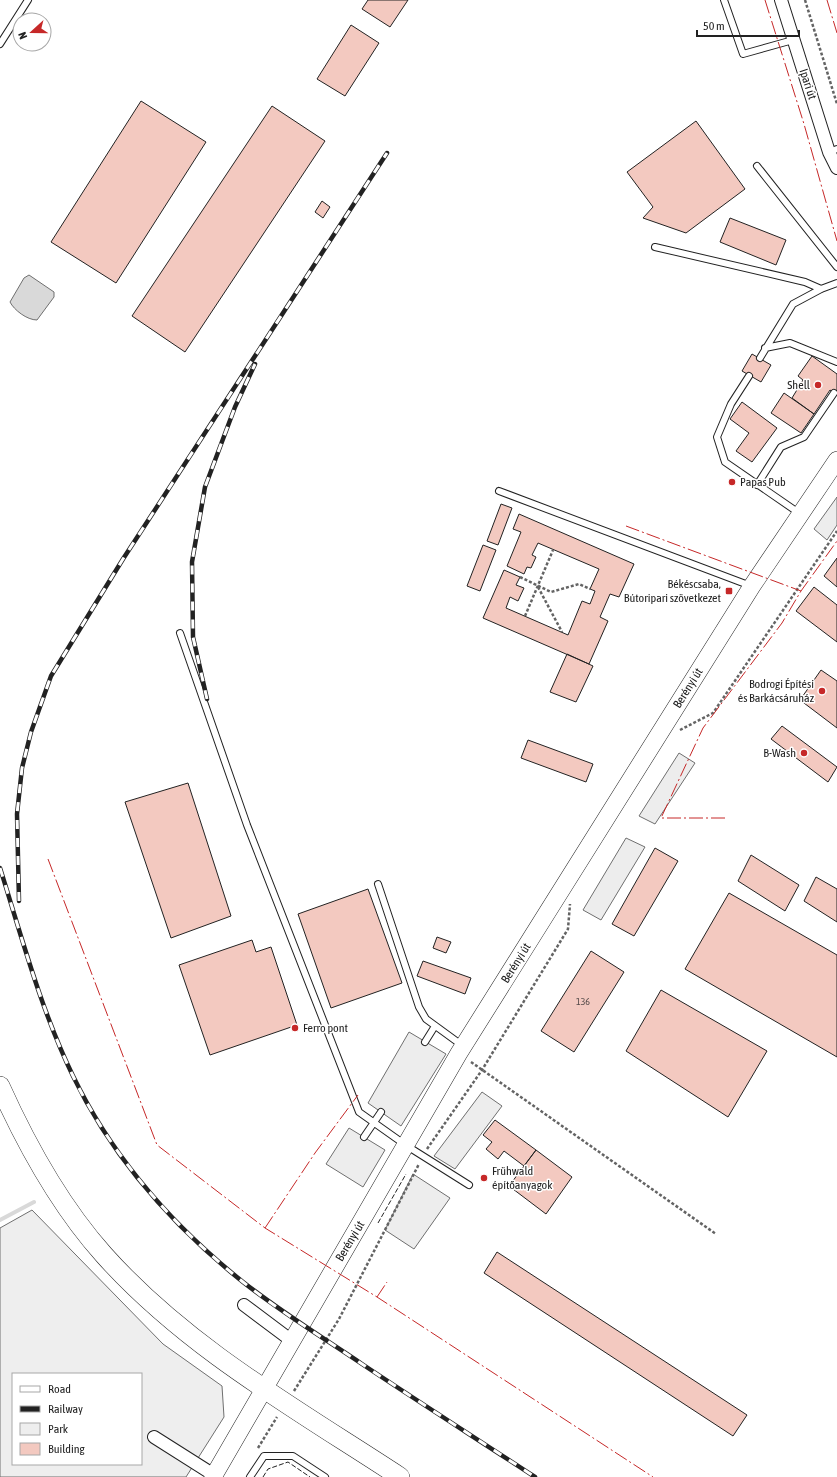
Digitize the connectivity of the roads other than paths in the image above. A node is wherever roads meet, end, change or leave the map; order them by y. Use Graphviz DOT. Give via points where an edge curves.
graph roads {
  1 [pos="28,0"];
  2 [pos="724,0"];
  3 [pos="781,0"];
  4 [pos="794,40"];
  5 [pos="0,44"];
  6 [pos="833,150"];
  7 [pos="758,166"];
  8 [pos="837,168"];
  9 [pos="655,247"];
  10 [pos="837,267"];
  11 [pos="837,283"];
  12 [pos="821,289"];
  13 [pos="765,348"];
  14 [pos="760,358"];
  15 [pos="837,362"];
  16 [pos="749,376"];
  17 [pos="834,393"];
  18 [pos="837,460"];
  19 [pos="757,485"];
  20 [pos="500,491"];
  21 [pos="801,515"];
  22 [pos="752,586"];
  23 [pos="180,634"];
  24 [pos="378,884"];
  25 [pos="435,1026"];
  26 [pos="425,1042"];
  27 [pos="462,1050"];
  28 [pos="0,1086"];
  29 [pos="381,1112"];
  30 [pos="374,1123"];
  31 [pos="364,1137"];
  32 [pos="407,1146"];
  33 [pos="469,1185"];
  34 [pos="244,1305"];
  35 [pos="292,1341"];
  36 [pos="265,1388"];
  37 [pos="154,1437"];
  38 [pos="214,1476"];
  39 [pos="250,1477"];
  40 [pos="325,1477"];
  41 [pos="400,1477"];
  1 -- 5 [label="lane"];
  2 -- 4 [label="lane" via="742,54"];
  3 -- 4 [label="street, Ipari út"];
  4 -- 6 [label="street, Ipari út"];
  6 -- 8 [label="street, Ipari út"];
  7 -- 10 [label="lane"];
  9 -- 12 [label="lane" via="805,282"];
  11 -- 12 [label="lane"];
  12 -- 13 [label="lane" via="793,304"];
  13 -- 14 [label="lane"];
  13 -- 15 [label="lane" via="790,343"];
  16 -- 19 [label="lane" via="716,437 724,462"];
  17 -- 19 [label="lane" via="804,438 781,447"];
  18 -- 21 [label="street, Berényi út"];
  19 -- 21 [label="lane"];
  20 -- 22 [label="lane"];
  21 -- 22 [label="street, Berényi út"];
  22 -- 27 [label="street, Berényi út"];
  23 -- 30 [label="lane" via="247,825 359,1112"];
  24 -- 25 [label="lane" via="419,1007 426,1019"];
  25 -- 26 [label="lane"];
  25 -- 27 [label="lane"];
  27 -- 32 [label="street, Berényi út"];
  28 -- 36 [label="main road" via="48,1179 103,1255 189,1336"];
  29 -- 30 [label="lane"];
  30 -- 31 [label="lane"];
  30 -- 32 [label="lane"];
  32 -- 33 [label="lane"];
  32 -- 35 [label="street, Berényi út"];
  34 -- 35 [label="street"];
  35 -- 36 [label="street, Berényi út"];
  36 -- 38 [label="street, Berényi út"];
  36 -- 41 [label="main road"];
  37 -- 38 [label="street"];
  39 -- 40 [label="lane" via="264,1456 293,1456"];
}
